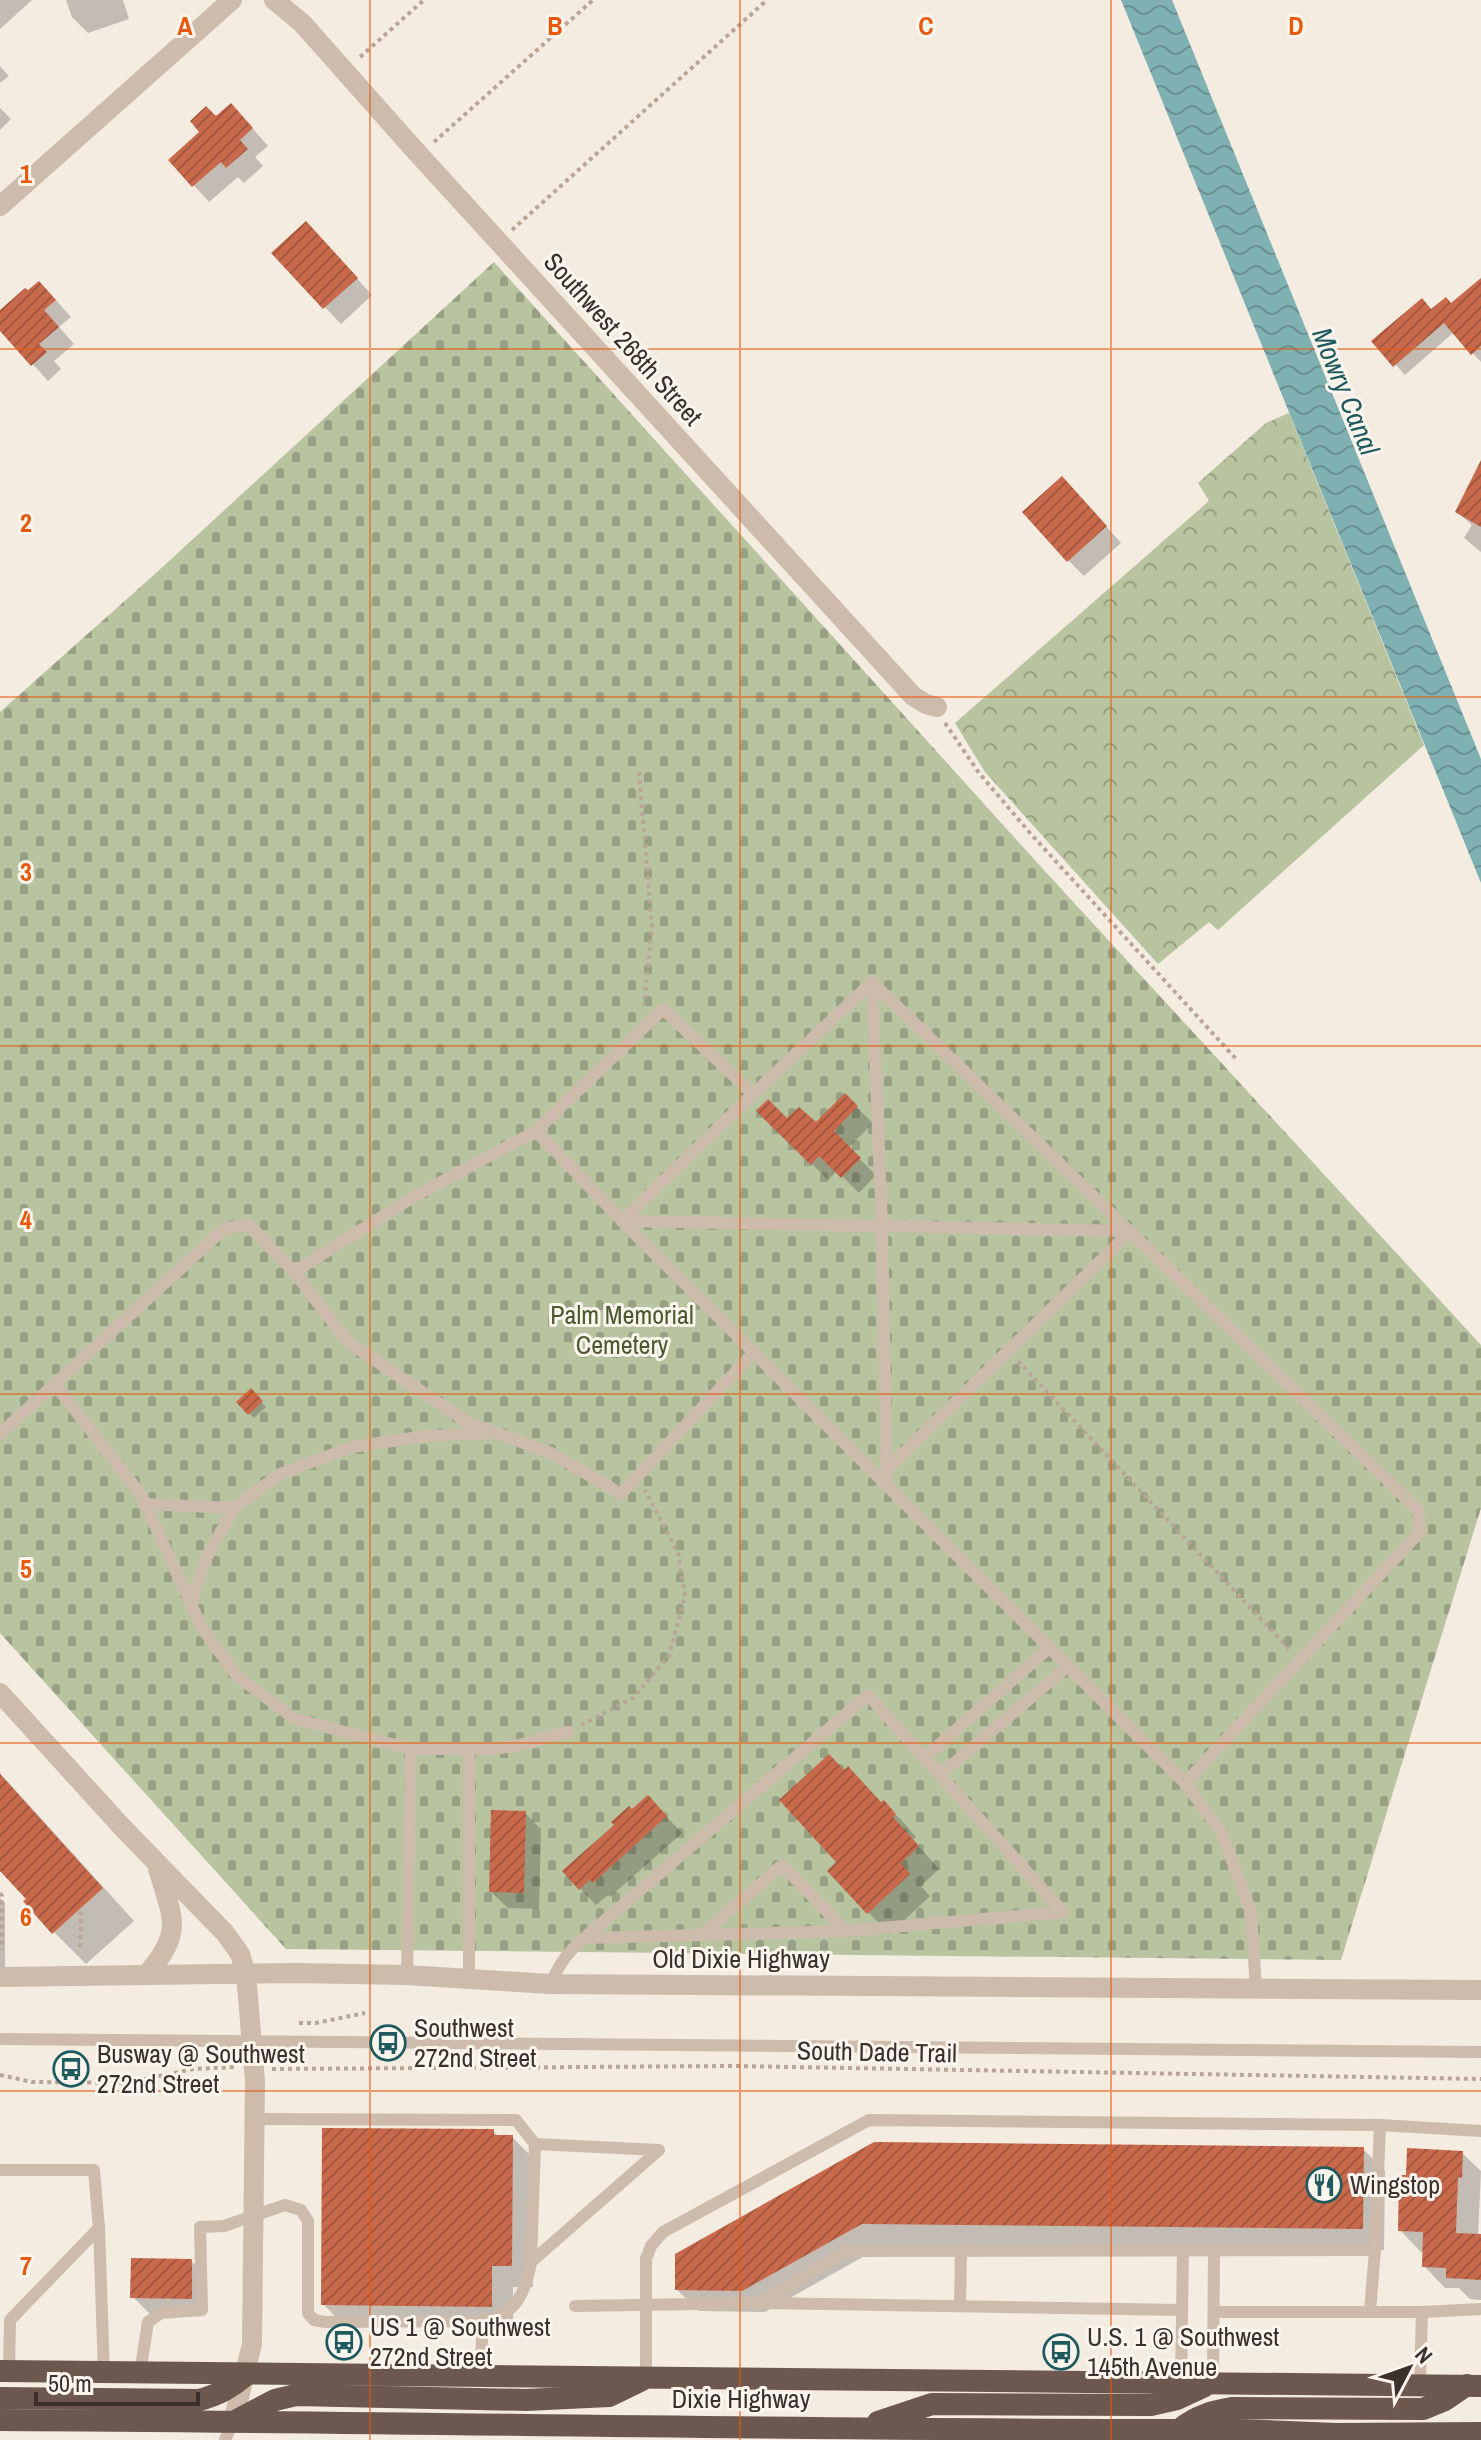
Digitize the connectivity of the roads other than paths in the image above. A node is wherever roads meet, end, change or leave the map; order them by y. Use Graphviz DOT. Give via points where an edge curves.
graph roads {
  1 [pos="232,0"];
  2 [pos="274,0"];
  3 [pos="0,206"];
  4 [pos="937,707"];
  5 [pos="872,982"];
  6 [pos="753,1094"];
  7 [pos="536,1131"];
  8 [pos="622,1221"];
  9 [pos="882,1226"];
  10 [pos="1131,1231"];
  11 [pos="294,1272"];
  12 [pos="754,1352"];
  13 [pos="54,1383"];
  14 [pos="496,1433"];
  15 [pos="0,1434"];
  16 [pos="884,1478"];
  17 [pos="145,1504"];
  18 [pos="234,1508"];
  19 [pos="191,1604"];
  20 [pos="1050,1647"];
  21 [pos="1068,1666"];
  22 [pos="0,1693"];
  23 [pos="568,1732"];
  24 [pos="411,1749"];
  25 [pos="469,1750"];
  26 [pos="924,1758"];
  27 [pos="940,1775"];
  28 [pos="1185,1783"];
  29 [pos="157,1863"];
  30 [pos="846,1931"];
  31 [pos="702,1935"];
  32 [pos="584,1938"];
  33 [pos="246,1974"];
  34 [pos="146,1975"];
  35 [pos="407,1975"];
  36 [pos="0,1977"];
  37 [pos="469,1980"];
  38 [pos="550,1984"];
  39 [pos="1256,1989"];
  40 [pos="1481,1990"];
  41 [pos="0,2039"];
  42 [pos="252,2041"];
  43 [pos="1481,2052"];
  44 [pos="254,2119"];
  45 [pos="1380,2125"];
  46 [pos="1481,2131"];
  47 [pos="535,2144"];
  48 [pos="0,2170"];
  49 [pos="253,2216"];
  50 [pos="99,2228"];
  51 [pos="961,2250"];
  52 [pos="1183,2250"];
  53 [pos="1214,2250"];
  54 [pos="1375,2250"];
  55 [pos="531,2262"];
  56 [pos="760,2303"];
  57 [pos="575,2306"];
  58 [pos="646,2306"];
  59 [pos="960,2306"];
  60 [pos="1481,2309"];
  61 [pos="1182,2310"];
  62 [pos="1370,2311"];
  63 [pos="1215,2312"];
  64 [pos="1422,2312"];
  65 [pos="483,2321"];
  66 [pos="5,2372"];
  67 [pos="104,2373"];
  68 [pos="140,2373"];
  69 [pos="246,2375"];
  70 [pos="480,2376"];
  71 [pos="646,2378"];
  72 [pos="1181,2382"];
  73 [pos="1213,2383"];
  74 [pos="1420,2385"];
  75 [pos="1474,2386"];
  76 [pos="0,2398"];
  77 [pos="0,2420"];
  78 [pos="861,2428"];
  79 [pos="485,2433"];
  80 [pos="1481,2433"];
  81 [pos="232,2434"];
  82 [pos="1025,2434"];
  83 [pos="1092,2435"];
  84 [pos="1175,2435"];
  85 [pos="1235,2435"];
  1 -- 3 [label="street"];
  2 -- 4 [label="street, Southwest 268th Street" via="302,23 913,696"];
  5 -- 6 [label="lane"];
  5 -- 9 [label="lane"];
  5 -- 10 [label="lane"];
  6 -- 7 [label="lane" via="663,1009"];
  6 -- 8 [label="lane"];
  7 -- 8 [label="lane"];
  7 -- 11 [label="lane" via="415,1196"];
  8 -- 9 [label="lane"];
  8 -- 12 [label="lane"];
  9 -- 10 [label="lane"];
  9 -- 16 [label="lane"];
  10 -- 16 [label="lane"];
  10 -- 28 [label="lane" via="1418,1510 1420,1532"];
  11 -- 13 [label="lane" via="249,1225 225,1228"];
  11 -- 14 [label="lane" via="348,1342 467,1422"];
  12 -- 14 [label="lane" via="621,1494 551,1453"];
  12 -- 16 [label="lane"];
  13 -- 15 [label="lane"];
  13 -- 17 [label="lane"];
  14 -- 18 [label="lane" via="352,1447 280,1474"];
  16 -- 20 [label="lane"];
  17 -- 18 [label="lane"];
  17 -- 19 [label="lane"];
  18 -- 19 [label="lane" via="205,1560"];
  19 -- 24 [label="lane" via="237,1676 295,1719"];
  20 -- 21 [label="lane"];
  20 -- 26 [label="lane"];
  21 -- 27 [label="lane"];
  21 -- 28 [label="lane"];
  22 -- 29 [label="street"];
  23 -- 25 [label="lane" via="515,1746"];
  24 -- 25 [label="lane"];
  24 -- 35 [label="lane"];
  25 -- 37 [label="lane"];
  26 -- 27 [label="lane"];
  26 -- 32 [label="lane" via="868,1695"];
  27 -- 30 [label="lane" via="1063,1912"];
  28 -- 39 [label="lane" via="1222,1833 1251,1912"];
  29 -- 33 [label="street" via="225,1933"];
  29 -- 34 [label="street" via="174,1928 167,1948"];
  30 -- 31 [label="lane"];
  30 -- 31 [label="lane" via="782,1865"];
  31 -- 32 [label="lane"];
  32 -- 38 [label="lane" via="563,1957"];
  33 -- 34 [label="street, Old Dixie Highway"];
  33 -- 35 [label="street, Old Dixie Highway"];
  33 -- 42 [label="street"];
  34 -- 36 [label="street, Old Dixie Highway"];
  35 -- 37 [label="street, Old Dixie Highway"];
  37 -- 38 [label="street, Old Dixie Highway"];
  38 -- 39 [label="street, Old Dixie Highway"];
  39 -- 40 [label="street, Old Dixie Highway"];
  41 -- 42 [label="lane"];
  42 -- 43 [label="lane"];
  42 -- 44 [label="street"];
  44 -- 47 [label="lane" via="516,2120"];
  44 -- 49 [label="street"];
  45 -- 46 [label="lane"];
  45 -- 54 [label="lane"];
  45 -- 58 [label="lane" via="869,2120 663,2232 646,2259"];
  47 -- 55 [label="lane"];
  47 -- 55 [label="lane" via="659,2150"];
  48 -- 50 [label="lane" via="94,2170"];
  49 -- 65 [label="lane" via="285,2205 305,2213 307,2310 314,2320"];
  49 -- 68 [label="lane" via="200,2227 202,2310 161,2313 148,2322"];
  49 -- 69 [label="street" via="252,2344"];
  50 -- 66 [label="lane" via="10,2320"];
  50 -- 67 [label="lane"];
  51 -- 52 [label="lane"];
  51 -- 56 [label="lane" via="846,2251"];
  51 -- 59 [label="lane"];
  52 -- 53 [label="lane"];
  52 -- 61 [label="lane"];
  53 -- 54 [label="lane"];
  53 -- 63 [label="lane"];
  54 -- 62 [label="lane"];
  55 -- 65 [label="lane" via="526,2288 514,2306 499,2318"];
  56 -- 58 [label="lane"];
  56 -- 59 [label="lane"];
  57 -- 58 [label="lane"];
  58 -- 71 [label="lane"];
  59 -- 61 [label="lane"];
  60 -- 64 [label="lane"];
  61 -- 72 [label="lane"];
  62 -- 63 [label="lane"];
  62 -- 64 [label="lane"];
  63 -- 73 [label="lane"];
  64 -- 74 [label="lane"];
  65 -- 70 [label="lane"];
  66 -- 67 [label="highway, Dixie Highway"];
  67 -- 68 [label="highway, Dixie Highway"];
  68 -- 69 [label="highway, Dixie Highway"];
  69 -- 70 [label="highway, Dixie Highway"];
  69 -- 76 [label="highway" via="199,2400"];
  69 -- 81 [label="street"];
  70 -- 71 [label="highway, Dixie Highway"];
  71 -- 72 [label="highway, Dixie Highway"];
  71 -- 81 [label="highway" via="609,2396 526,2400 296,2395 275,2400"];
  72 -- 73 [label="highway, Dixie Highway"];
  73 -- 74 [label="highway, Dixie Highway"];
  73 -- 78 [label="highway" via="1151,2405 932,2404"];
  74 -- 75 [label="highway, Dixie Highway"];
  75 -- 84 [label="highway" via="1423,2409 1212,2411"];
  77 -- 81 [label="highway, Dixie Highway"];
  78 -- 79 [label="highway, Dixie Highway"];
  78 -- 82 [label="highway, Dixie Highway"];
  79 -- 81 [label="highway, Dixie Highway"];
  80 -- 85 [label="highway, Dixie Highway"];
  82 -- 83 [label="highway, Dixie Highway"];
  83 -- 84 [label="highway, Dixie Highway"];
  84 -- 85 [label="highway, Dixie Highway"];
}
